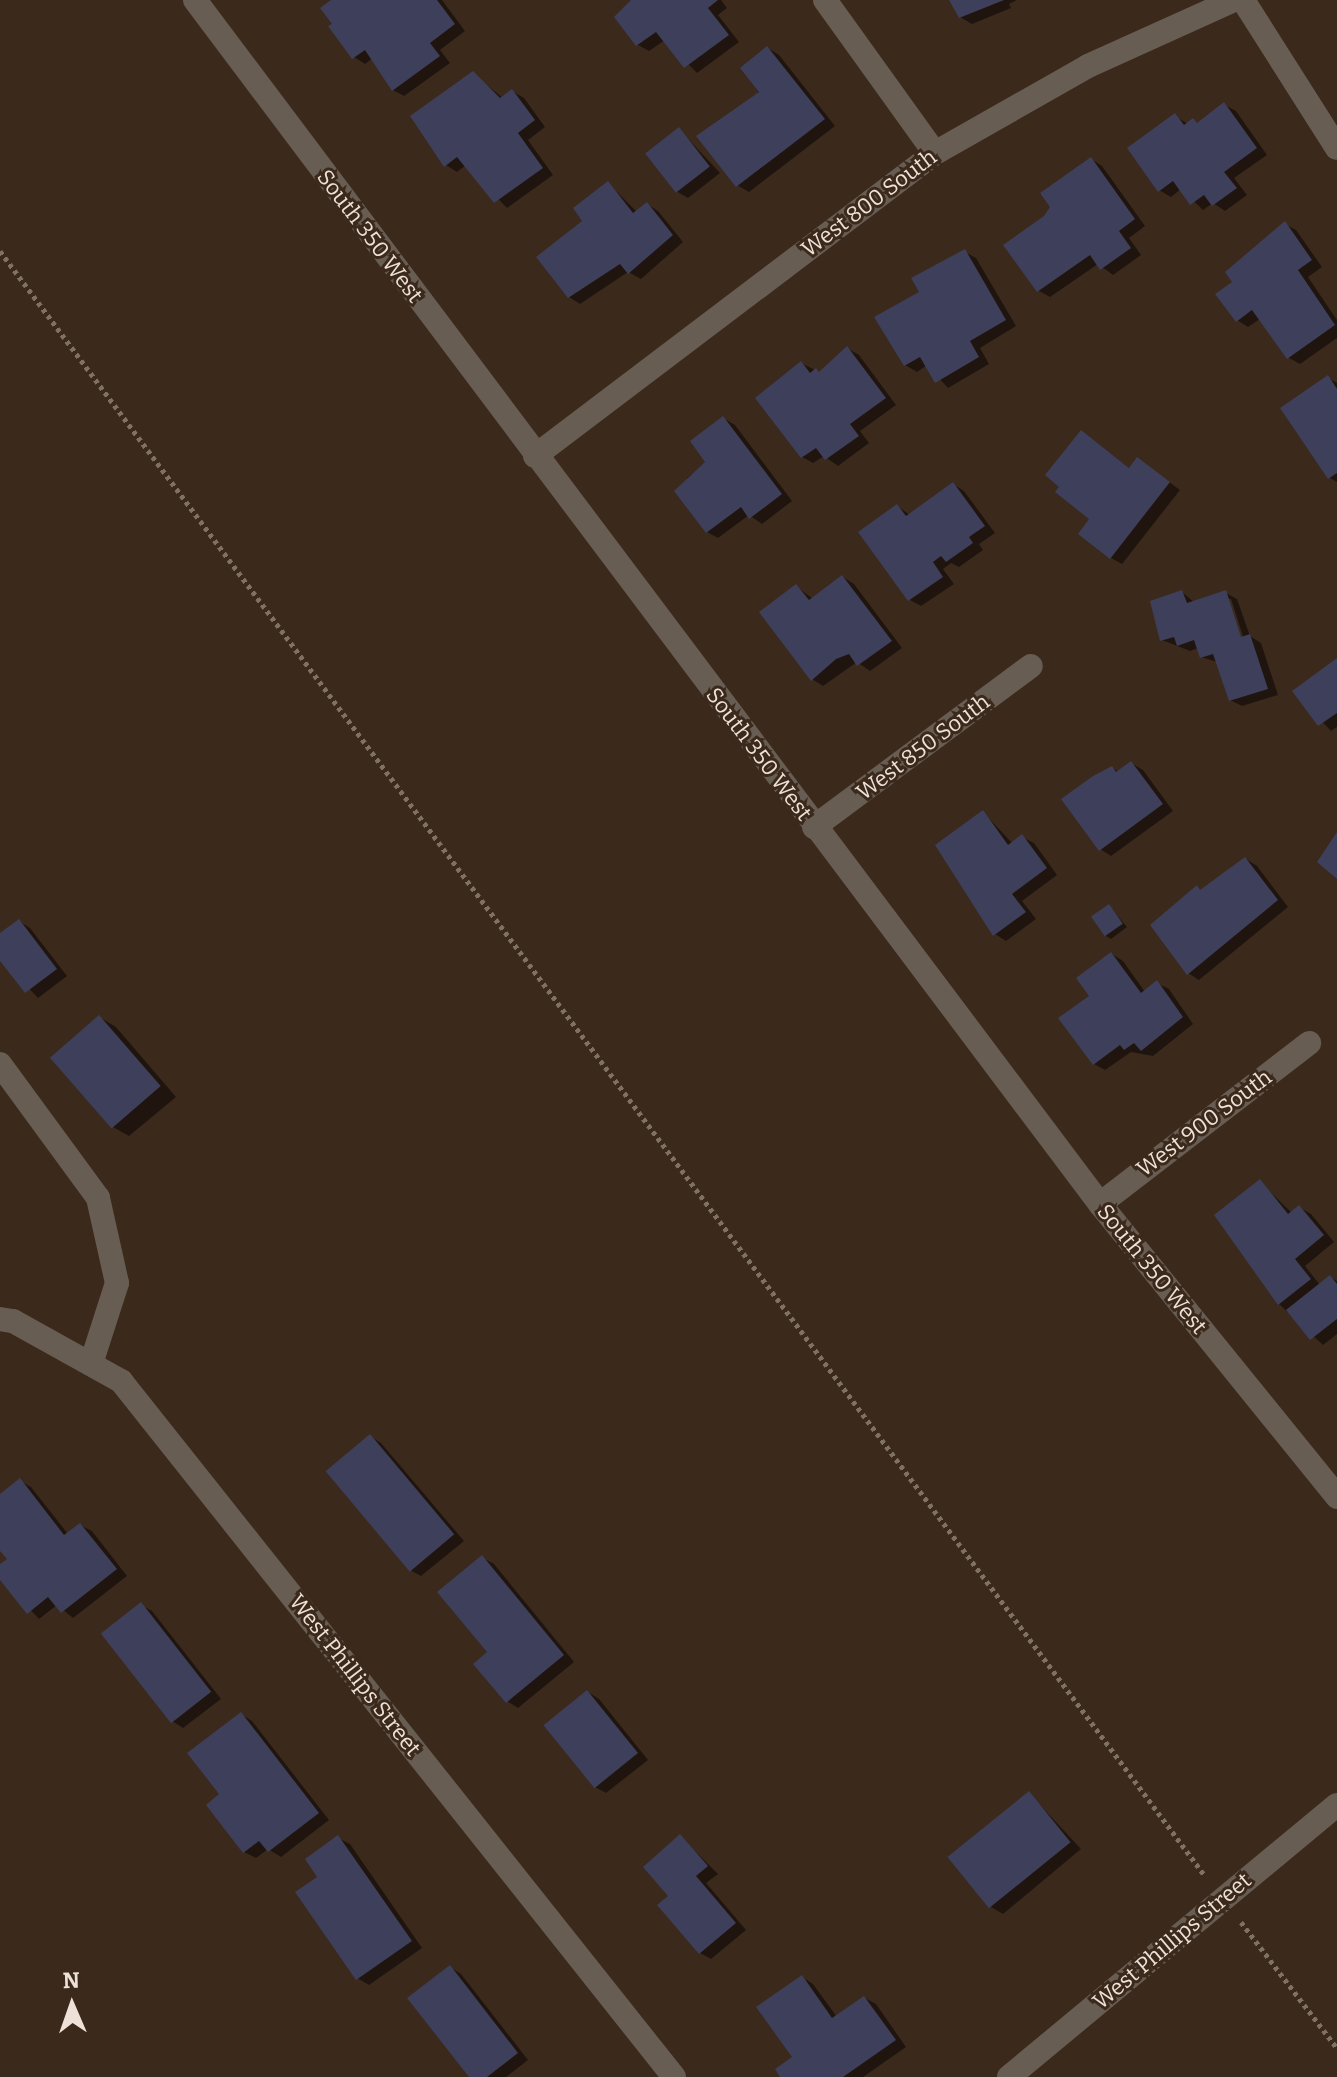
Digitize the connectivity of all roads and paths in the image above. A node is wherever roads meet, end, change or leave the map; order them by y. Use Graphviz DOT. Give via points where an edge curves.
graph roads {
  1 [pos="195,0"];
  2 [pos="825,0"];
  3 [pos="1234,0"];
  4 [pos="1243,0"];
  5 [pos="1337,148"];
  6 [pos="935,153"];
  7 [pos="0,251"];
  8 [pos="535,456"];
  9 [pos="1031,666"];
  10 [pos="814,827"];
  11 [pos="1309,1043"];
  12 [pos="0,1064"];
  13 [pos="1100,1204"];
  14 [pos="0,1319"];
  15 [pos="91,1364"];
  16 [pos="1337,1497"];
  17 [pos="1337,1805"];
  18 [pos="1222,1899"];
  19 [pos="1337,2048"];
  20 [pos="674,2077"];
  21 [pos="1009,2077"];
  1 -- 8 [label="street, South 350 West"];
  2 -- 6 [label="street"];
  3 -- 6 [label="street, West 800 South" via="1088,66"];
  4 -- 5 [label="street"];
  6 -- 8 [label="street, West 800 South"];
  7 -- 18 [label="path"];
  8 -- 10 [label="street, South 350 West"];
  9 -- 10 [label="street, West 850 South"];
  10 -- 13 [label="street, South 350 West"];
  11 -- 13 [label="street, West 900 South"];
  12 -- 15 [label="street" via="98,1198 117,1283"];
  13 -- 16 [label="street, South 350 West"];
  14 -- 15 [label="street, West Phillips Street"];
  15 -- 20 [label="street, West Phillips Street" via="121,1381"];
  17 -- 18 [label="street, West Phillips Street"];
  18 -- 19 [label="path"];
  18 -- 21 [label="street, West Phillips Street"];
}
